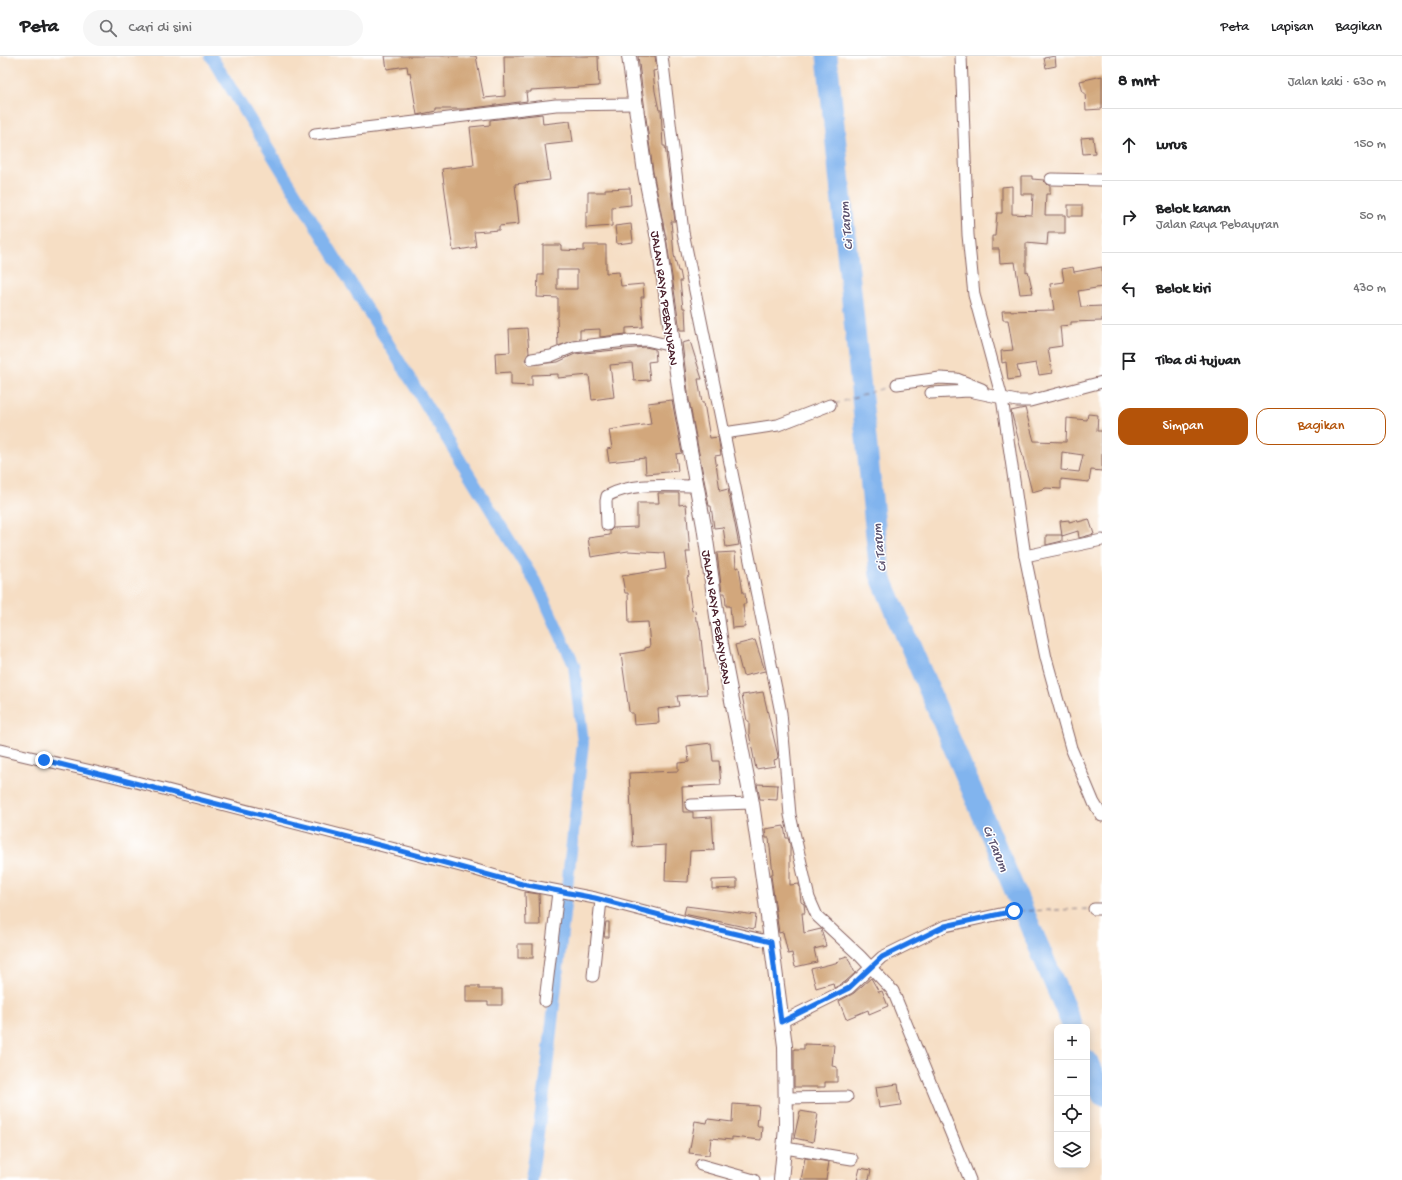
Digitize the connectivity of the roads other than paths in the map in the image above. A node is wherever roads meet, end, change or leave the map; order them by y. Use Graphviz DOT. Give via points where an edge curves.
graph roads {
  1 [pos="629,56"];
  2 [pos="662,56"];
  3 [pos="961,56"];
  4 [pos="636,104"];
  5 [pos="315,134"];
  6 [pos="1051,178"];
  7 [pos="1102,180"];
  8 [pos="672,346"];
  9 [pos="532,359"];
  10 [pos="1102,382"];
  11 [pos="897,384"];
  12 [pos="931,393"];
  13 [pos="1002,398"];
  14 [pos="830,405"];
  15 [pos="724,433"];
  16 [pos="696,486"];
  17 [pos="607,525"];
  18 [pos="1102,540"];
  19 [pos="1025,556"];
  20 [pos="0,750"];
  21 [pos="752,803"];
  22 [pos="690,805"];
  23 [pos="1102,816"];
  24 [pos="561,893"];
  25 [pos="598,899"];
  26 [pos="1014,911"];
  27 [pos="771,942"];
  28 [pos="870,968"];
  29 [pos="593,976"];
  30 [pos="545,1001"];
  31 [pos="781,1022"];
  32 [pos="847,1097"];
  33 [pos="786,1098"];
  34 [pos="785,1148"];
  35 [pos="852,1159"];
  36 [pos="701,1165"];
  37 [pos="754,1180"];
  38 [pos="781,1180"];
  39 [pos="970,1180"];
  1 -- 4 [label="main road, JALAN RAYA PEBAYURAN"];
  2 -- 15 [label="street" via="684,232"];
  3 -- 13 [label="street" via="968,235 974,295"];
  4 -- 5 [label="street" via="556,105"];
  4 -- 8 [label="main road, JALAN RAYA PEBAYURAN" via="645,173 659,244"];
  6 -- 7 [label="street"];
  8 -- 9 [label="street" via="646,340 626,341 573,347 551,356"];
  8 -- 16 [label="main road, JALAN RAYA PEBAYURAN"];
  10 -- 13 [label="street" via="1030,401"];
  11 -- 13 [label="street" via="940,378 957,379"];
  12 -- 13 [label="street" via="969,391"];
  13 -- 19 [label="street"];
  14 -- 15 [label="street" via="778,425"];
  15 -- 28 [label="street" via="781,713 790,815 809,898 817,916"];
  16 -- 17 [label="street" via="650,486 617,491 607,496"];
  16 -- 21 [label="main road, JALAN RAYA PEBAYURAN" via="721,644"];
  18 -- 19 [label="street"];
  19 -- 23 [label="street" via="1046,658 1071,748"];
  20 -- 24 [label="street" via="113,776"];
  21 -- 22 [label="street"];
  21 -- 27 [label="main road, JALAN RAYA PEBAYURAN"];
  24 -- 25 [label="street"];
  24 -- 30 [label="street"];
  25 -- 27 [label="street"];
  25 -- 29 [label="street"];
  26 -- 28 [label="street" via="945,926 882,957"];
  27 -- 31 [label="main road, JALAN RAYA PEBAYURAN"];
  28 -- 31 [label="street" via="849,988"];
  28 -- 39 [label="street" via="881,976 893,991"];
  31 -- 33 [label="main road, JALAN RAYA PEBAYURAN" via="785,1046"];
  32 -- 33 [label="street"];
  33 -- 34 [label="main road, JALAN RAYA PEBAYURAN"];
  34 -- 35 [label="street"];
  34 -- 38 [label="main road, JALAN RAYA PEBAYURAN"];
  36 -- 37 [label="street"];
}
